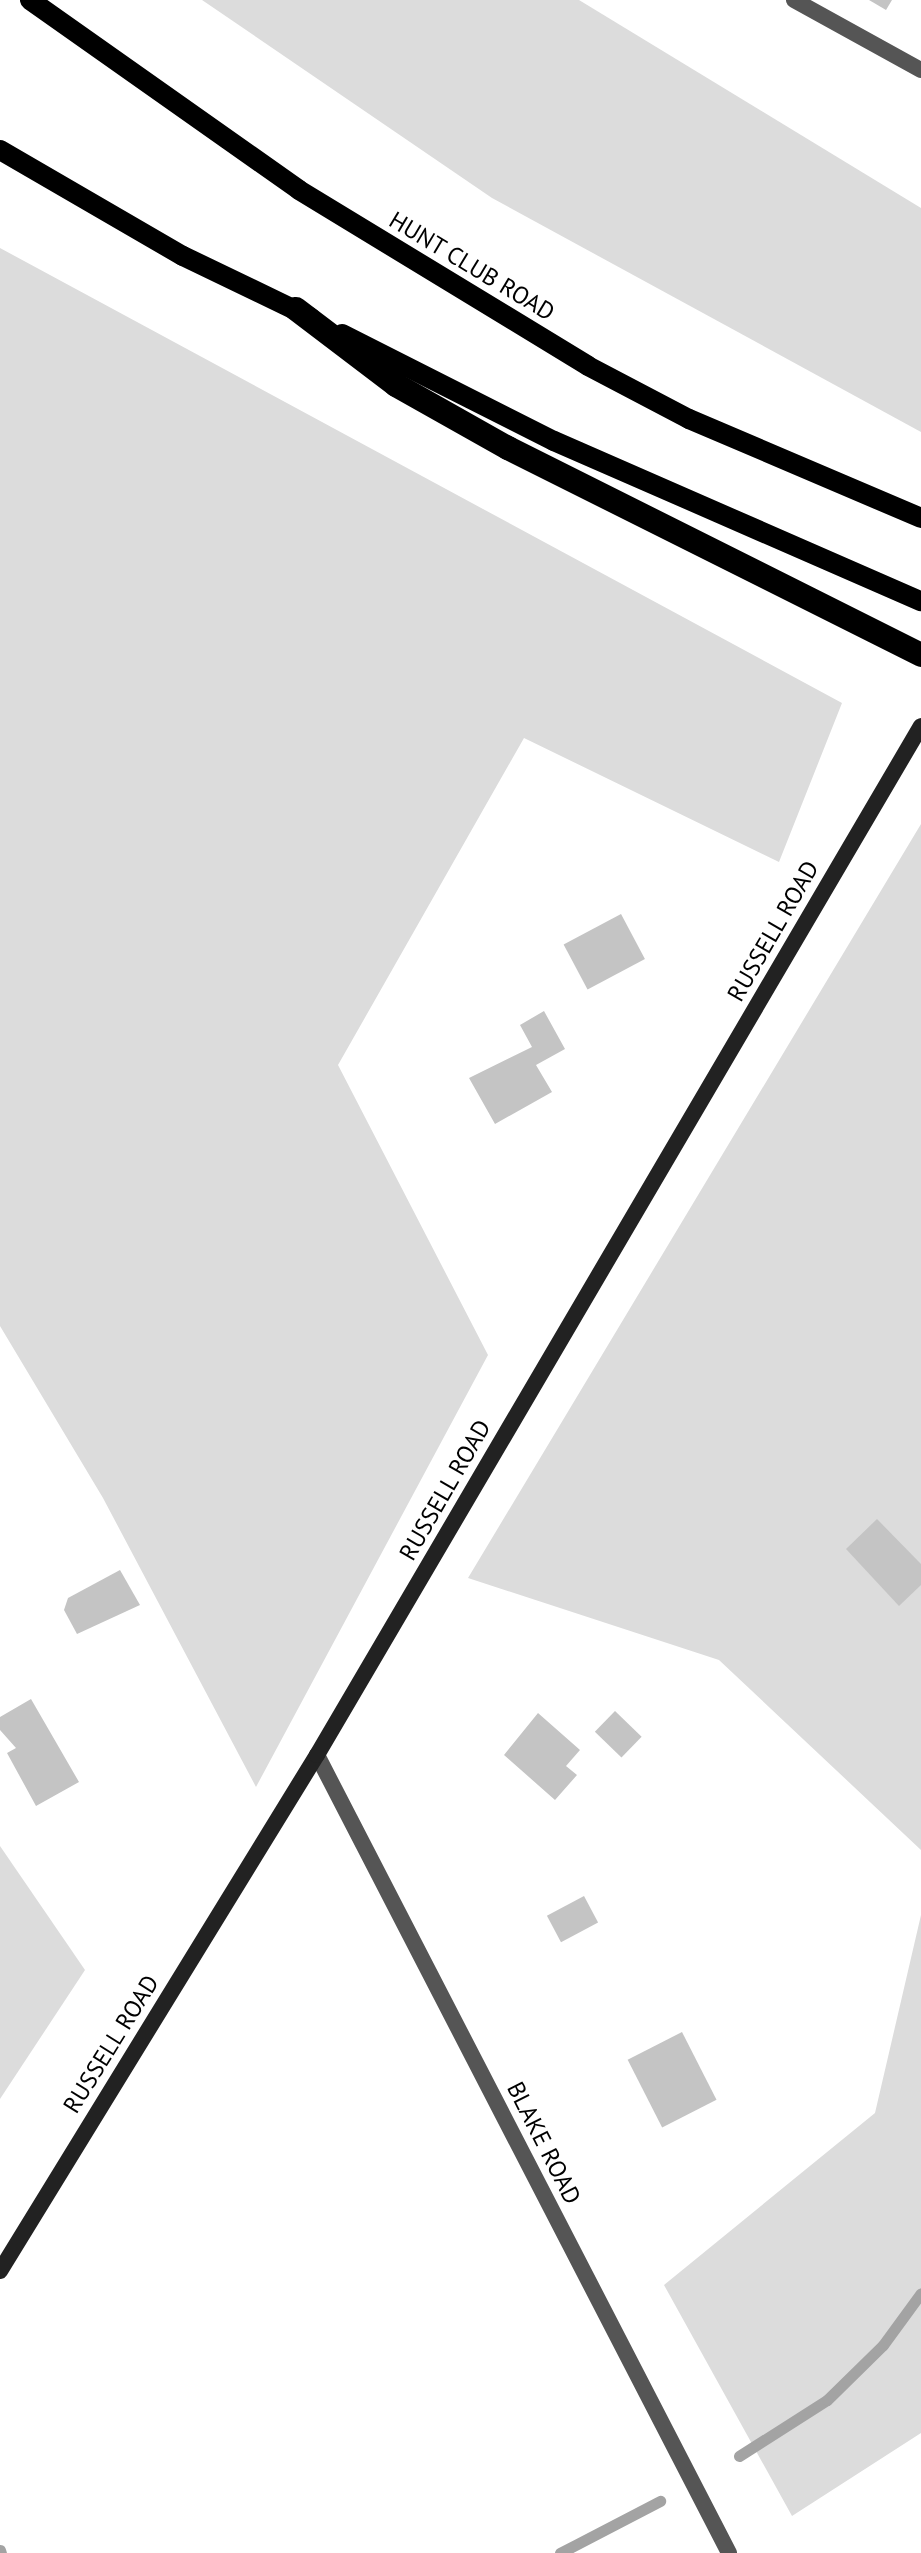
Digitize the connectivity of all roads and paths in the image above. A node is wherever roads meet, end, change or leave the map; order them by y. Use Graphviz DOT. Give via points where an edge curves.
graph roads {
  1 [pos="30,0"];
  2 [pos="794,0"];
  3 [pos="921,70"];
  4 [pos="0,150"];
  5 [pos="296,309"];
  6 [pos="920,518"];
  7 [pos="921,601"];
  8 [pos="921,655"];
  9 [pos="921,726"];
  10 [pos="317,1755"];
  11 [pos="0,2271"];
  12 [pos="729,2553"];
  1 -- 6 [label="main road, HUNT CLUB ROAD" via="299,190 588,366 689,419"];
  2 -- 3 [label="street"];
  4 -- 5 [label="main road" via="183,256"];
  5 -- 7 [label="main road" via="554,441"];
  5 -- 8 [label="highway" via="396,385"];
  9 -- 10 [label="main road, RUSSELL ROAD"];
  10 -- 11 [label="main road, RUSSELL ROAD"];
  10 -- 12 [label="street, BLAKE ROAD"];
}
